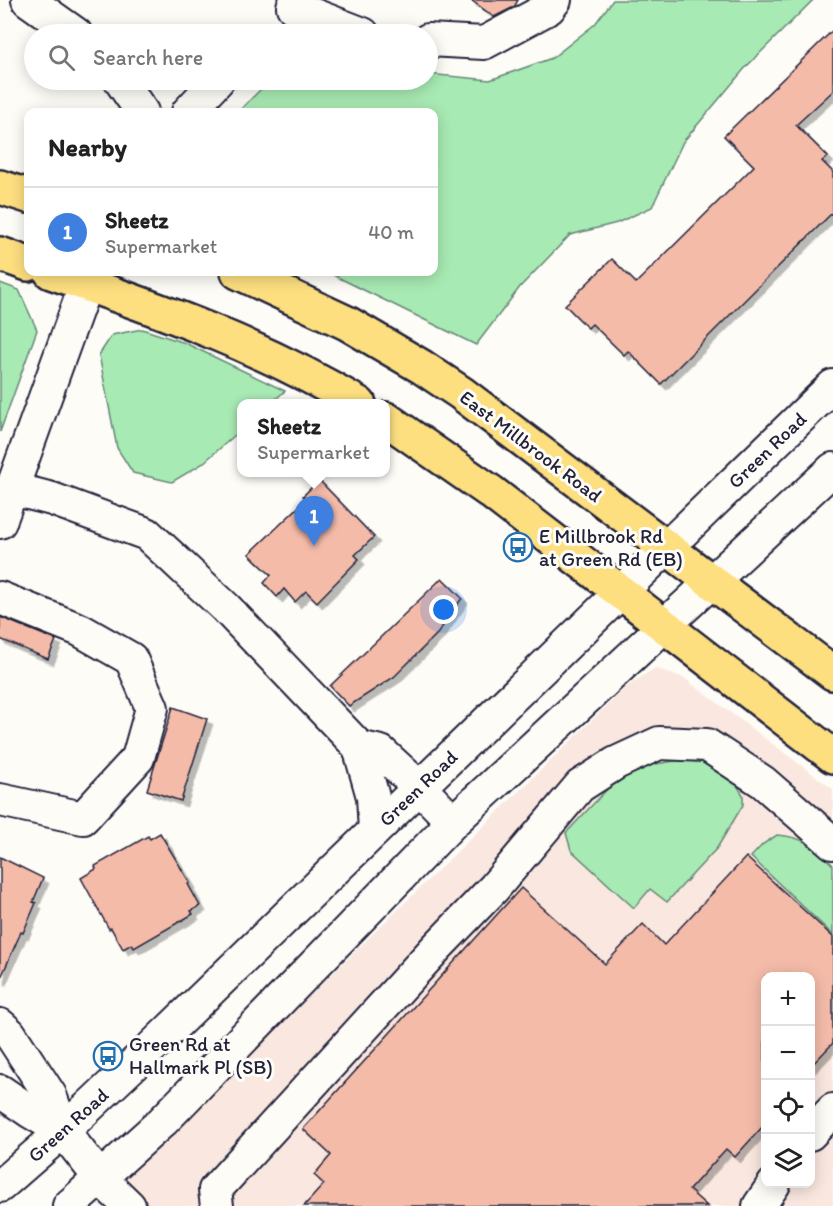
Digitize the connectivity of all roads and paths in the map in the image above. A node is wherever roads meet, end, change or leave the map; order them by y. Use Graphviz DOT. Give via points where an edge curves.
graph roads {
  1 [pos="28,0"];
  2 [pos="555,0"];
  3 [pos="293,7"];
  4 [pos="62,24"];
  5 [pos="337,24"];
  6 [pos="438,41"];
  7 [pos="209,90"];
  8 [pos="193,108"];
  9 [pos="0,187"];
  10 [pos="24,195"];
  11 [pos="0,254"];
  12 [pos="24,263"];
  13 [pos="91,276"];
  14 [pos="247,276"];
  15 [pos="833,386"];
  16 [pos="351,399"];
  17 [pos="390,422"];
  18 [pos="833,469"];
  19 [pos="13,489"];
  20 [pos="0,522"];
  21 [pos="667,547"];
  22 [pos="712,582"];
  23 [pos="621,592"];
  24 [pos="0,598"];
  25 [pos="663,626"];
  26 [pos="833,673"];
  27 [pos="359,747"];
  28 [pos="833,756"];
  29 [pos="419,787"];
  30 [pos="0,800"];
  31 [pos="453,822"];
  32 [pos="375,830"];
  33 [pos="833,843"];
  34 [pos="0,1025"];
  35 [pos="0,1091"];
  36 [pos="833,1110"];
  37 [pos="815,1129"];
  38 [pos="63,1131"];
  39 [pos="0,1186"];
  40 [pos="771,1188"];
  41 [pos="105,1192"];
  42 [pos="69,1206"];
  43 [pos="129,1206"];
  44 [pos="218,1206"];
  45 [pos="759,1206"];
  1 -- 4 [label="street"];
  2 -- 6 [label="street" via="549,8 484,43"];
  3 -- 5 [label="street"];
  7 -- 8 [label="street"];
  9 -- 10 [label="main road"];
  11 -- 12 [label="main road"];
  13 -- 16 [label="main road" via="148,305 269,355"];
  13 -- 19 [label="street"];
  14 -- 21 [label="main road, East Millbrook Road" via="347,323 422,367"];
  15 -- 21 [label="street, Green Road"];
  17 -- 23 [label="main road" via="491,492"];
  18 -- 22 [label="street"];
  19 -- 20 [label="street"];
  19 -- 27 [label="street" via="147,534 226,608"];
  21 -- 22 [label="main road, East Millbrook Road"];
  21 -- 23 [label="street, Green Road"];
  22 -- 25 [label="street"];
  22 -- 26 [label="main road, East Millbrook Road"];
  23 -- 25 [label="main road"];
  23 -- 29 [label="street, Green Road"];
  24 -- 30 [label="street" via="80,630 131,659 152,708 138,758 83,818"];
  25 -- 28 [label="main road"];
  25 -- 31 [label="street"];
  27 -- 29 [label="street" via="381,752"];
  27 -- 32 [label="street" via="373,797"];
  29 -- 31 [label="street"];
  29 -- 32 [label="street, Green Road"];
  31 -- 41 [label="street" via="163,1121"];
  32 -- 38 [label="street, Green Road"];
  33 -- 44 [label="street" via="763,782 707,745 659,743 616,763 580,786 494,888 214,1190"];
  34 -- 38 [label="street" via="50,1095"];
  35 -- 38 [label="street"];
  36 -- 37 [label="street"];
  38 -- 39 [label="street, Green Road"];
  38 -- 41 [label="street"];
  40 -- 45 [label="street"];
  41 -- 42 [label="street"];
  41 -- 43 [label="street"];
}
